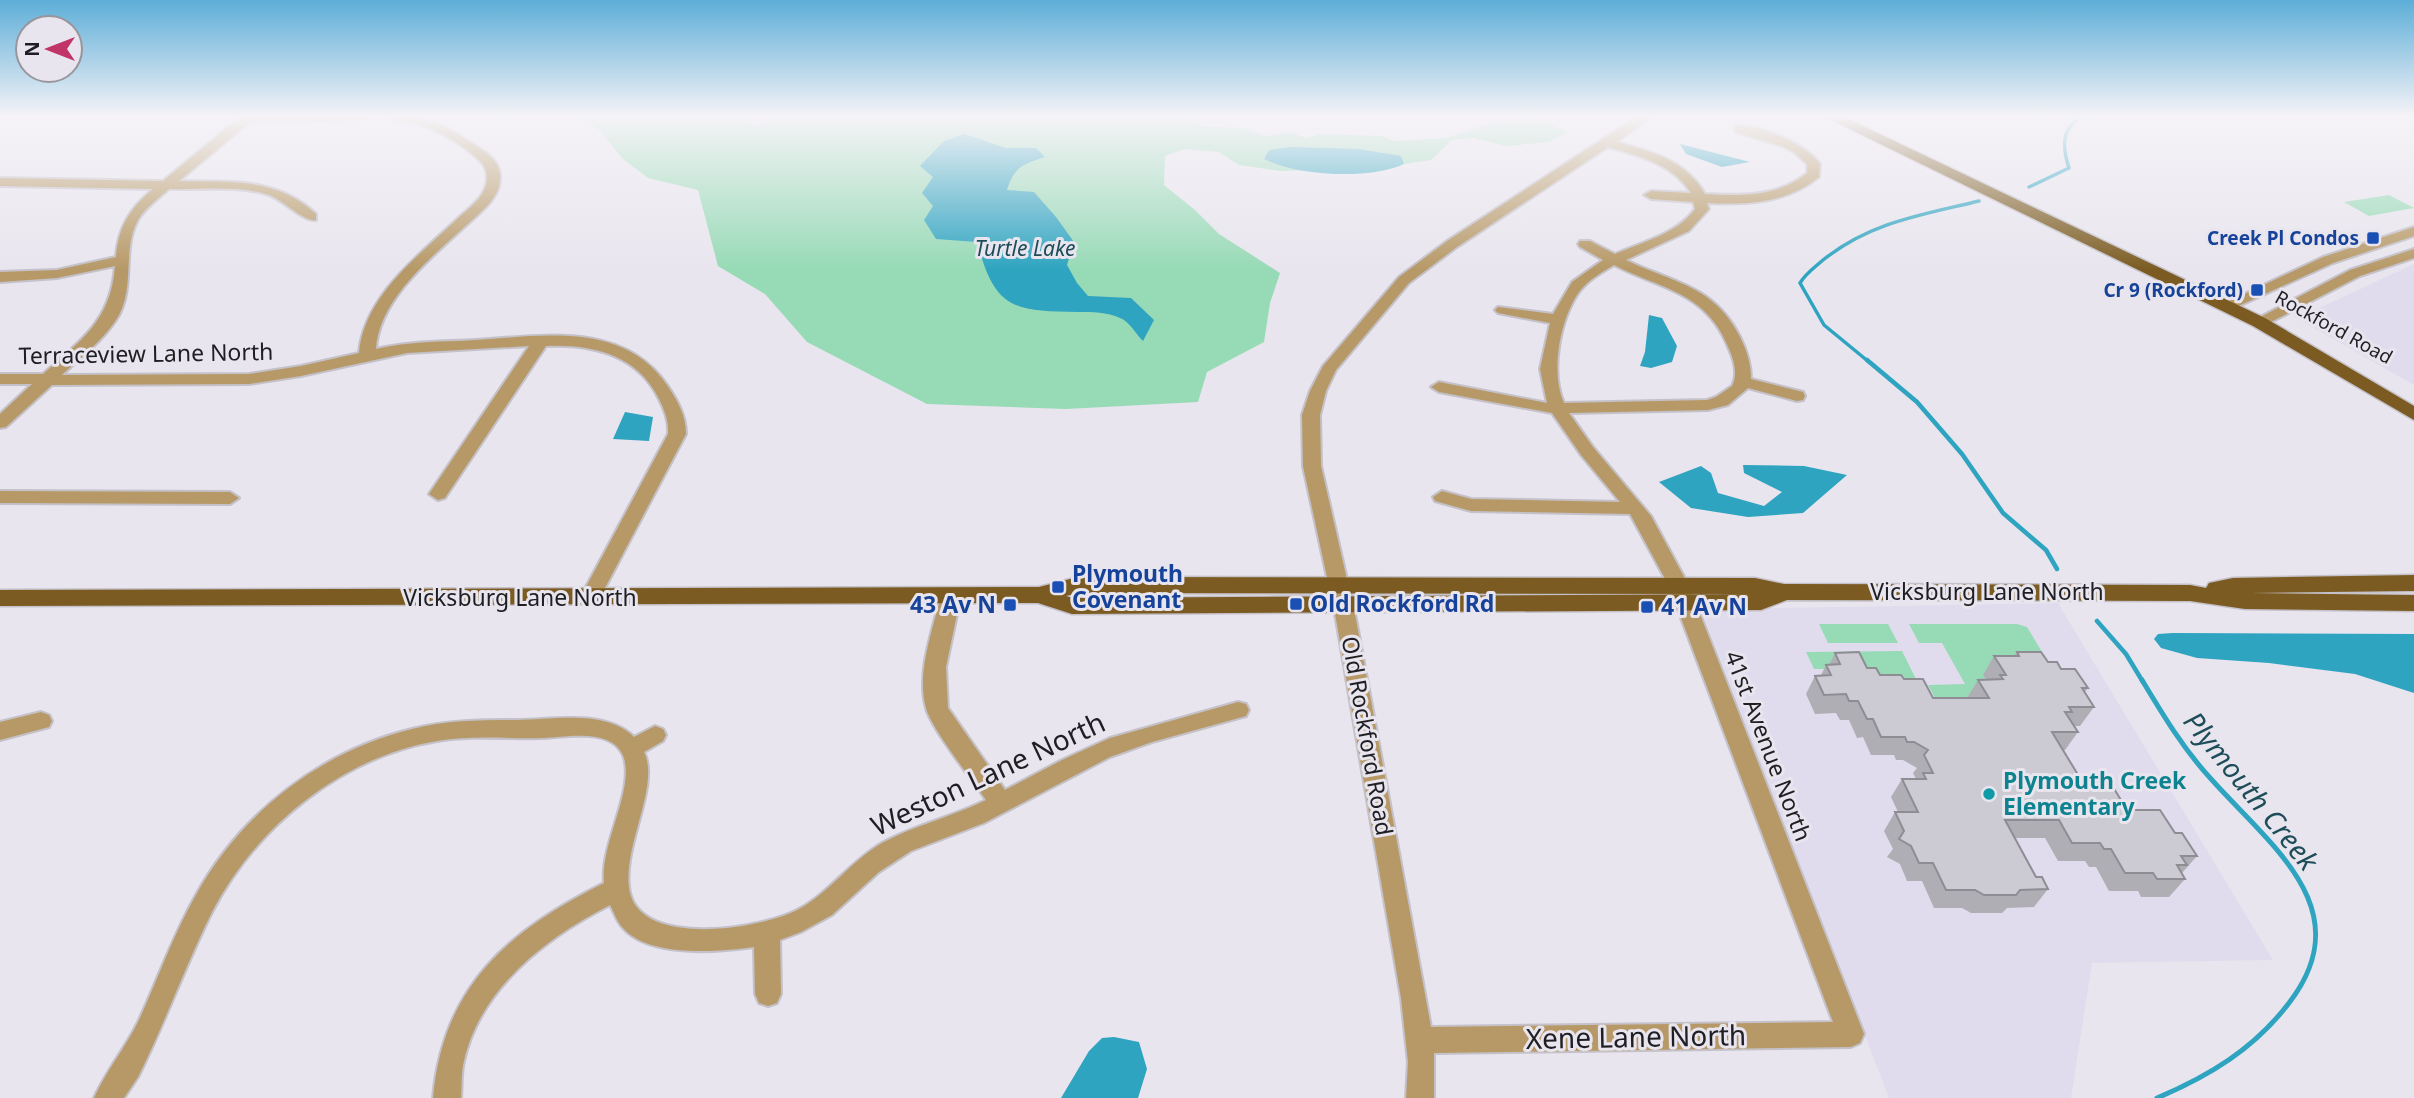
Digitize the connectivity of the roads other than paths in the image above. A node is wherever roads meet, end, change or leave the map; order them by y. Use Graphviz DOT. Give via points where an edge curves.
graph roads {
  1 [pos="188,167"];
  2 [pos="491,167"];
  3 [pos="1569,167"];
  4 [pos="1673,167"];
  5 [pos="1813,167"];
  6 [pos="1940,167"];
  7 [pos="1957,167"];
  8 [pos="0,182"];
  9 [pos="166,185"];
  10 [pos="1651,195"];
  11 [pos="1700,197"];
  12 [pos="311,217"];
  13 [pos="2414,231"];
  14 [pos="1585,244"];
  15 [pos="2414,253"];
  16 [pos="1615,259"];
  17 [pos="123,260"];
  18 [pos="0,277"];
  19 [pos="2234,304"];
  20 [pos="1503,310"];
  21 [pos="2266,319"];
  22 [pos="1559,320"];
  23 [pos="542,339"];
  24 [pos="367,357"];
  25 [pos="0,379"];
  26 [pos="48,379"];
  27 [pos="1743,382"];
  28 [pos="1439,387"];
  29 [pos="1797,396"];
  30 [pos="2414,397"];
  31 [pos="1558,408"];
  32 [pos="2414,414"];
  33 [pos="0,423"];
  34 [pos="438,494"];
  35 [pos="0,497"];
  36 [pos="1442,497"];
  37 [pos="230,498"];
  38 [pos="1635,508"];
  39 [pos="2414,583"];
  40 [pos="2190,593"];
  41 [pos="1341,594"];
  42 [pos="1683,594"];
  43 [pos="951,595"];
  44 [pos="0,598"];
  45 [pos="590,598"];
  46 [pos="2414,603"];
  47 [pos="1238,710"];
  48 [pos="41,721"];
  49 [pos="0,732"];
  50 [pos="655,735"];
  51 [pos="633,748"];
  52 [pos="1001,804"];
  53 [pos="615,890"];
  54 [pos="767,933"];
  55 [pos="768,994"];
  56 [pos="1851,1034"];
  57 [pos="1420,1040"];
  58 [pos="108,1098"];
  59 [pos="447,1098"];
  60 [pos="1420,1098"];
  1 -- 9 [label="street"];
  2 -- 24 [label="street" via="494,176 487,197 401,282 374,322"];
  3 -- 41 [label="street, Old Rockford Road" via="1420,267 1384,300 1329,369 1311,415 1310,440"];
  4 -- 11 [label="street"];
  5 -- 11 [label="street" via="1814,174 1801,185 1773,195"];
  6 -- 19 [label="main road, Rockford Road"];
  7 -- 19 [label="main road, Rockford Road"];
  8 -- 9 [label="street"];
  9 -- 12 [label="street" via="271,191 296,202"];
  9 -- 17 [label="street" via="132,218"];
  10 -- 11 [label="street"];
  11 -- 16 [label="street, 41st Avenue North" via="1702,209 1690,224"];
  13 -- 19 [label="street" via="2328,260"];
  14 -- 16 [label="street"];
  15 -- 21 [label="street" via="2355,273"];
  16 -- 22 [label="street, 41st Avenue North" via="1575,285"];
  16 -- 27 [label="street" via="1693,293 1718,310 1739,350"];
  17 -- 18 [label="street" via="57,274"];
  17 -- 26 [label="street" via="121,289 111,315"];
  19 -- 21 [label="main road, Rockford Road"];
  20 -- 22 [label="street"];
  21 -- 30 [label="main road, Rockford Road" via="2324,342"];
  21 -- 32 [label="main road, Rockford Road"];
  22 -- 31 [label="street, 41st Avenue North" via="1548,374"];
  23 -- 24 [label="street, Terraceview Lane North" via="420,346"];
  23 -- 34 [label="street"];
  23 -- 45 [label="street, Terraceview Lane North" via="589,343 637,360 657,376 677,420 677,433 665,460"];
  24 -- 26 [label="street, Terraceview Lane North" via="248,379"];
  25 -- 26 [label="street, Terraceview Lane North"];
  26 -- 33 [label="street"];
  27 -- 29 [label="street"];
  27 -- 31 [label="street" via="1732,395 1708,405"];
  28 -- 31 [label="street"];
  31 -- 38 [label="street, 41st Avenue North"];
  35 -- 37 [label="street"];
  36 -- 38 [label="street" via="1472,505"];
  38 -- 42 [label="street, 41st Avenue North"];
  39 -- 40 [label="main road, Vicksburg Lane North" via="2233,586"];
  40 -- 42 [label="main road, Vicksburg Lane North" via="1784,592 1760,602"];
  40 -- 46 [label="main road, Vicksburg Lane North" via="2245,601"];
  41 -- 42 [label="main road, Vicksburg Lane North" via="1562,605"];
  41 -- 43 [label="main road, Vicksburg Lane North" via="1072,606 1039,595"];
  41 -- 57 [label="street, Old Rockford Road"];
  42 -- 56 [label="street, 41st Avenue North"];
  43 -- 45 [label="main road, Vicksburg Lane North"];
  43 -- 52 [label="street" via="935,675 937,710"];
  44 -- 45 [label="main road, Vicksburg Lane North"];
  47 -- 52 [label="street, Weston Lane North" via="1105,749"];
  48 -- 49 [label="street"];
  50 -- 51 [label="street"];
  51 -- 53 [label="street" via="638,761 636,778 616,863"];
  51 -- 58 [label="street" via="620,736 594,729 436,733 360,756 287,801 235,855 203,902 146,1036"];
  52 -- 54 [label="street, Weston Lane North" via="881,855 820,909"];
  53 -- 54 [label="street, Weston Lane North" via="621,908 636,926 660,936 738,938"];
  53 -- 59 [label="street" via="547,927 515,953 489,983 467,1016 454,1050"];
  54 -- 55 [label="street"];
  56 -- 57 [label="street, Xene Lane North"];
  57 -- 60 [label="street, Old Rockford Road"];
}
